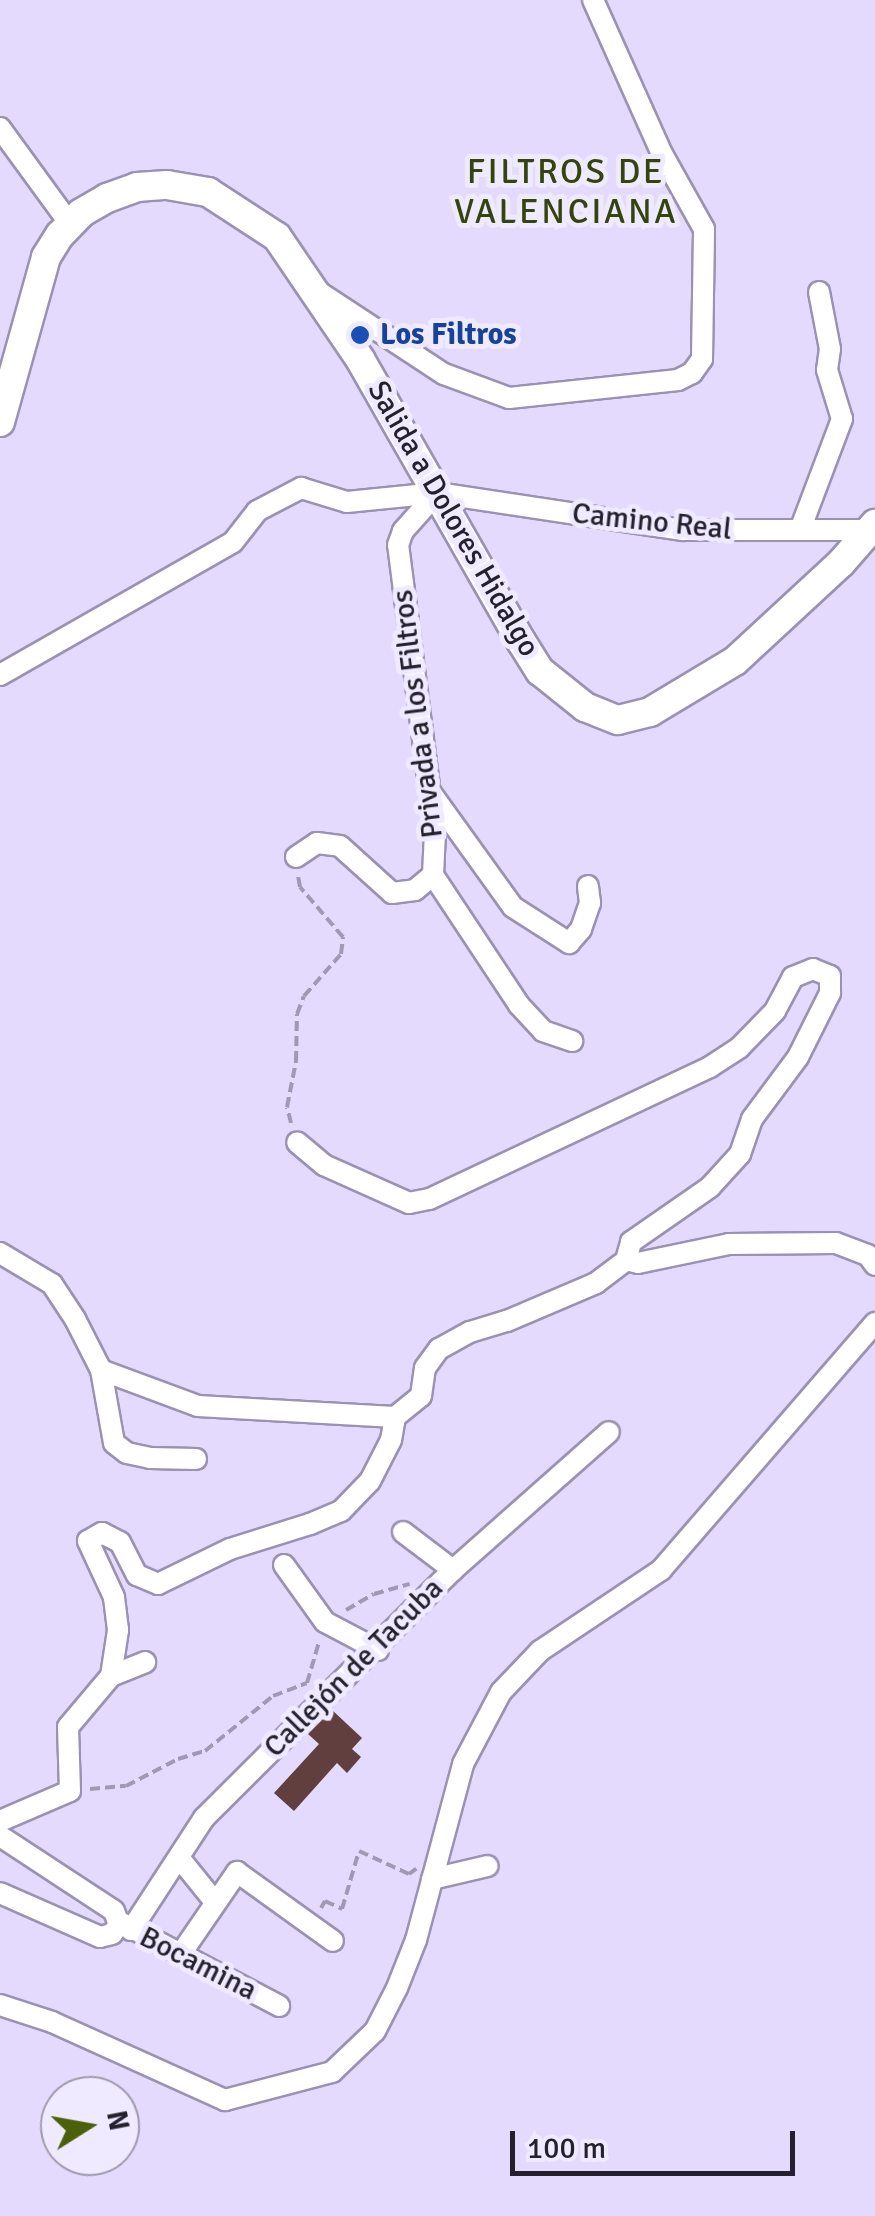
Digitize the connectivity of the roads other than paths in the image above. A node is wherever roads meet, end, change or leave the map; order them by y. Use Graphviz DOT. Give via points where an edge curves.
graph roads {
  1 [pos="593,0"];
  2 [pos="0,128"];
  3 [pos="70,224"];
  4 [pos="318,290"];
  5 [pos="819,292"];
  6 [pos="0,422"];
  7 [pos="437,493"];
  8 [pos="872,527"];
  9 [pos="800,530"];
  10 [pos="0,676"];
  11 [pos="430,792"];
  12 [pos="296,857"];
  13 [pos="434,875"];
  14 [pos="588,886"];
  15 [pos="572,1041"];
  16 [pos="297,1142"];
  17 [pos="0,1254"];
  18 [pos="626,1260"];
  19 [pos="875,1265"];
  20 [pos="875,1323"];
  21 [pos="101,1370"];
  22 [pos="395,1417"];
  23 [pos="609,1432"];
  24 [pos="196,1459"];
  25 [pos="403,1532"];
  26 [pos="284,1565"];
  27 [pos="453,1570"];
  28 [pos="378,1650"];
  29 [pos="145,1662"];
  30 [pos="111,1676"];
  31 [pos="0,1821"];
  32 [pos="0,1836"];
  33 [pos="181,1860"];
  34 [pos="488,1866"];
  35 [pos="432,1879"];
  36 [pos="0,1892"];
  37 [pos="215,1902"];
  38 [pos="125,1926"];
  39 [pos="333,1941"];
  40 [pos="180,1955"];
  41 [pos="0,2006"];
  42 [pos="278,2006"];
  1 -- 4 [label="street" via="662,154 704,229 702,359 692,373 678,380 509,398 444,374"];
  2 -- 3 [label="street"];
  3 -- 4 [label="main road, Salida a Dolores Hidalgo" via="137,187 208,192 277,238"];
  3 -- 6 [label="main road, Salida a Dolores Hidalgo" via="46,257"];
  4 -- 7 [label="main road, Salida a Dolores Hidalgo"];
  5 -- 9 [label="street" via="830,348 827,370 842,419"];
  7 -- 8 [label="main road, Salida a Dolores Hidalgo" via="540,670 585,707 618,720 650,712 735,661"];
  7 -- 9 [label="street, Camino Real" via="683,530"];
  7 -- 10 [label="street, Camino Real" via="347,502 301,488 257,511 233,542"];
  7 -- 11 [label="street, Privada a los Filtros" via="398,544"];
  8 -- 9 [label="street, Camino Real"];
  11 -- 13 [label="street, Privada a los Filtros"];
  11 -- 14 [label="street" via="513,907 570,943 590,903"];
  12 -- 13 [label="street, Privada a los Filtros" via="318,842 340,846 392,893 416,890"];
  13 -- 15 [label="street" via="519,1005 544,1031"];
  16 -- 18 [label="street" via="324,1165 409,1202 430,1199 710,1067 775,1011 793,977 813,969 830,976 830,992 798,1056 752,1118 740,1154 710,1187 631,1242"];
  17 -- 21 [label="street" via="52,1284"];
  18 -- 19 [label="street" via="729,1244 836,1243 868,1255"];
  18 -- 22 [label="street" via="596,1283 439,1349 425,1368 422,1396"];
  20 -- 35 [label="street" via="661,1570 540,1651 501,1692 463,1764"];
  21 -- 22 [label="street" via="198,1406"];
  21 -- 24 [label="street" via="114,1442 150,1458"];
  22 -- 30 [label="street" via="370,1481 340,1511 310,1524 230,1548 158,1584 137,1575 120,1542 102,1533 88,1541 114,1597 118,1630"];
  23 -- 27 [label="street, Callejón de Tacuba"];
  25 -- 27 [label="street"];
  26 -- 28 [label="street" via="324,1622"];
  27 -- 28 [label="street, Callejón de Tacuba"];
  28 -- 33 [label="street, Callejón de Tacuba" via="204,1818"];
  29 -- 30 [label="street"];
  30 -- 31 [label="street" via="68,1727 70,1790"];
  32 -- 38 [label="street, Bocamina" via="114,1911"];
  33 -- 37 [label="street"];
  33 -- 38 [label="street, Callejón de Tacuba"];
  34 -- 35 [label="street"];
  35 -- 41 [label="street" via="397,1988 374,2032 332,2072 225,2100 52,2022"];
  36 -- 38 [label="street" via="100,1936"];
  37 -- 39 [label="street" via="237,1872"];
  37 -- 40 [label="street"];
  38 -- 40 [label="street, Bocamina"];
  40 -- 42 [label="street, Bocamina"];
}
